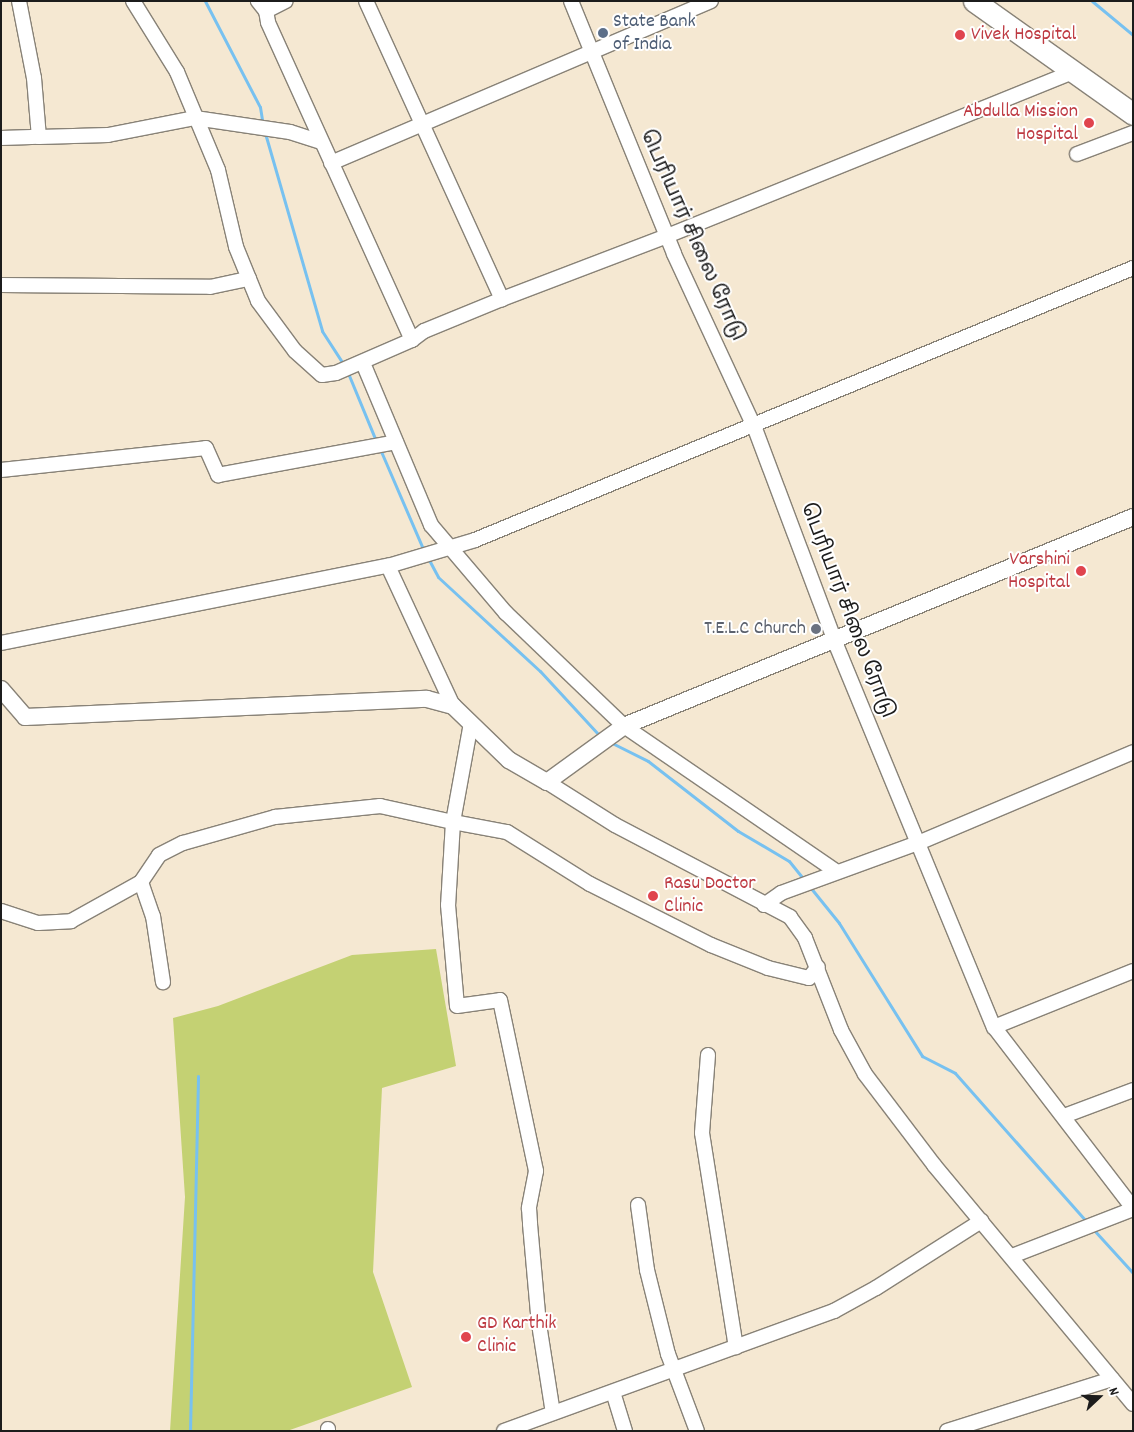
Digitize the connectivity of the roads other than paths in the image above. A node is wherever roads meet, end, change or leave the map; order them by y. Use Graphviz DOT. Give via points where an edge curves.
graph roads {
  1 [pos="18,1"];
  2 [pos="133,1"];
  3 [pos="286,1"];
  4 [pos="366,1"];
  5 [pos="571,1"];
  6 [pos="711,1"];
  7 [pos="974,1"];
  8 [pos="262,6"];
  9 [pos="591,51"];
  10 [pos="1071,73"];
  11 [pos="1133,114"];
  12 [pos="195,118"];
  13 [pos="421,125"];
  14 [pos="1133,133"];
  15 [pos="39,137"];
  16 [pos="1,138"];
  17 [pos="321,142"];
  18 [pos="1077,154"];
  19 [pos="331,163"];
  20 [pos="667,236"];
  21 [pos="1133,268"];
  22 [pos="249,279"];
  23 [pos="1,285"];
  24 [pos="502,299"];
  25 [pos="412,340"];
  26 [pos="361,364"];
  27 [pos="754,426"];
  28 [pos="396,442"];
  29 [pos="1,470"];
  30 [pos="1133,516"];
  31 [pos="448,549"];
  32 [pos="388,566"];
  33 [pos="835,642"];
  34 [pos="1,643"];
  35 [pos="1,689"];
  36 [pos="453,706"];
  37 [pos="471,723"];
  38 [pos="624,726"];
  39 [pos="1133,752"];
  40 [pos="547,782"];
  41 [pos="453,822"];
  42 [pos="918,844"];
  43 [pos="836,871"];
  44 [pos="141,882"];
  45 [pos="764,905"];
  46 [pos="1,911"];
  47 [pos="818,968"];
  48 [pos="1133,971"];
  49 [pos="163,982"];
  50 [pos="994,1027"];
  51 [pos="708,1055"];
  52 [pos="1133,1090"];
  53 [pos="1064,1116"];
  54 [pos="638,1205"];
  55 [pos="1133,1208"];
  56 [pos="982,1221"];
  57 [pos="1012,1256"];
  58 [pos="736,1347"];
  59 [pos="676,1370"];
  60 [pos="1112,1380"];
  61 [pos="613,1392"];
  62 [pos="1133,1404"];
  63 [pos="553,1413"];
  64 [pos="504,1431"];
  65 [pos="626,1431"];
  66 [pos="697,1431"];
  67 [pos="947,1431"];
  1 -- 15 [label="street" via="34,78"];
  2 -- 12 [label="street" via="177,72"];
  3 -- 8 [label="street"];
  4 -- 13 [label="street"];
  5 -- 9 [label="street, பெரியார் சிலை ரோடு"];
  6 -- 9 [label="street"];
  7 -- 10 [label="main road"];
  8 -- 17 [label="street"];
  9 -- 13 [label="street"];
  9 -- 20 [label="street, பெரியார் சிலை ரோடு"];
  10 -- 11 [label="main road"];
  10 -- 20 [label="street"];
  12 -- 15 [label="street" via="108,134"];
  12 -- 17 [label="street" via="290,132"];
  12 -- 22 [label="street" via="218,170 236,246"];
  13 -- 19 [label="street"];
  13 -- 24 [label="street"];
  14 -- 18 [label="street"];
  15 -- 16 [label="street"];
  17 -- 19 [label="street"];
  19 -- 25 [label="street"];
  20 -- 24 [label="street"];
  20 -- 27 [label="street, பெரியார் சிலை ரோடு"];
  21 -- 27 [label="street"];
  22 -- 23 [label="street" via="210,286"];
  22 -- 26 [label="street" via="258,301 295,351 322,375"];
  24 -- 25 [label="street" via="424,331"];
  25 -- 26 [label="street"];
  26 -- 28 [label="street"];
  27 -- 31 [label="street"];
  27 -- 33 [label="street, பெரியார் சிலை ரோடு"];
  28 -- 29 [label="street" via="218,475 206,448"];
  28 -- 31 [label="street" via="431,525"];
  30 -- 33 [label="street"];
  31 -- 32 [label="street"];
  31 -- 38 [label="street" via="506,613"];
  32 -- 34 [label="street"];
  32 -- 36 [label="street"];
  33 -- 38 [label="street"];
  33 -- 42 [label="street, பெரியார் சிலை ரோடு"];
  35 -- 36 [label="street" via="25,717 427,699"];
  36 -- 37 [label="street"];
  37 -- 40 [label="street" via="509,760"];
  37 -- 41 [label="street"];
  38 -- 40 [label="street"];
  38 -- 43 [label="street"];
  39 -- 42 [label="street"];
  40 -- 45 [label="street" via="615,825"];
  41 -- 44 [label="street" via="380,806 275,817 183,843 159,855"];
  41 -- 47 [label="street" via="507,832 590,884 711,945 768,968 809,978"];
  41 -- 63 [label="street" via="448,904 457,1006 500,1000 536,1171 529,1208 530,1224"];
  42 -- 43 [label="street"];
  42 -- 50 [label="street, பெரியார் சிலை ரோடு"];
  43 -- 45 [label="street" via="781,893"];
  44 -- 46 [label="street" via="71,921 38,923"];
  44 -- 49 [label="street" via="153,916"];
  45 -- 47 [label="street" via="790,917 805,938"];
  47 -- 56 [label="street" via="841,1030 865,1074"];
  48 -- 50 [label="street"];
  50 -- 53 [label="street, பெரியார் சிலை ரோடு"];
  51 -- 58 [label="street" via="702,1133"];
  52 -- 53 [label="street"];
  53 -- 55 [label="street, பெரியார் சிலை ரோடு"];
  54 -- 59 [label="street" via="647,1270 668,1354"];
  55 -- 57 [label="street"];
  56 -- 57 [label="street"];
  56 -- 58 [label="street" via="834,1312"];
  57 -- 60 [label="street"];
  58 -- 59 [label="street"];
  59 -- 61 [label="street"];
  59 -- 66 [label="street"];
  60 -- 62 [label="street"];
  60 -- 67 [label="street"];
  61 -- 63 [label="street"];
  61 -- 65 [label="street"];
  63 -- 64 [label="street"];
}
